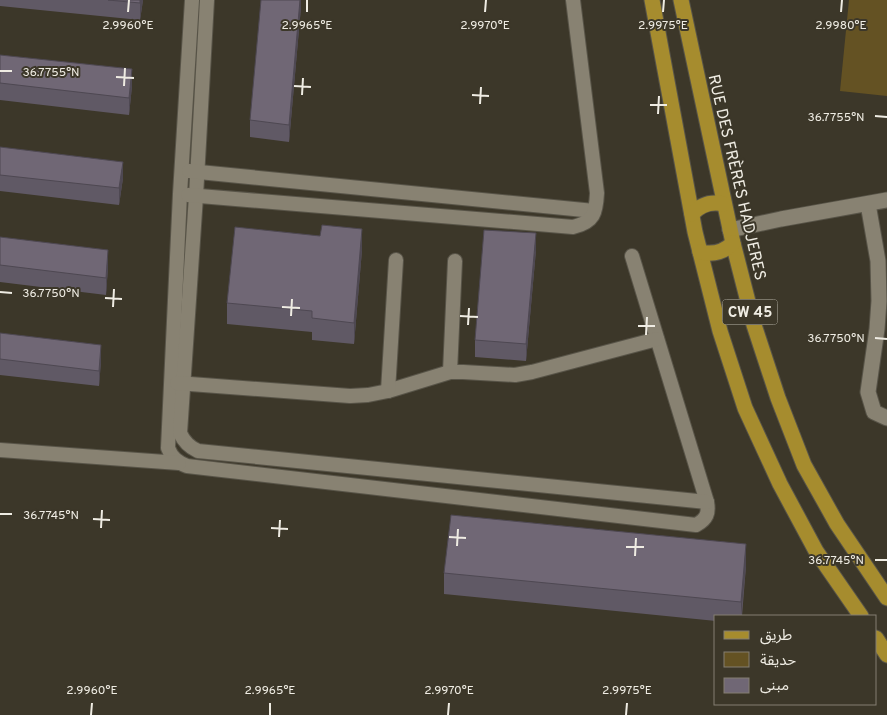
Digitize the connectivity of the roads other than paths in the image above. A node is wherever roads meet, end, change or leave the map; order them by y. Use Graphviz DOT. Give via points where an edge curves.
graph roads {
  1 [pos="192,0"];
  2 [pos="207,0"];
  3 [pos="573,0"];
  4 [pos="652,0"];
  5 [pos="681,0"];
  6 [pos="181,170"];
  7 [pos="197,172"];
  8 [pos="180,194"];
  9 [pos="196,196"];
  10 [pos="887,200"];
  11 [pos="724,204"];
  12 [pos="868,204"];
  13 [pos="594,211"];
  14 [pos="692,214"];
  15 [pos="732,236"];
  16 [pos="700,252"];
  17 [pos="632,256"];
  18 [pos="396,260"];
  19 [pos="455,260"];
  20 [pos="658,339"];
  21 [pos="450,372"];
  22 [pos="177,383"];
  23 [pos="388,391"];
  24 [pos="887,418"];
  25 [pos="0,450"];
  26 [pos="178,463"];
  27 [pos="707,502"];
  28 [pos="887,598"];
  29 [pos="860,615"];
  30 [pos="877,640"];
  31 [pos="887,655"];
  1 -- 6 [label="lane"];
  2 -- 7 [label="lane"];
  3 -- 13 [label="lane" via="597,193"];
  4 -- 14 [label="main road"];
  5 -- 11 [label="main road, RUE DES FRÈRES HADJERES / CW 45"];
  6 -- 7 [label="lane"];
  6 -- 8 [label="lane"];
  7 -- 9 [label="lane"];
  7 -- 13 [label="lane"];
  8 -- 9 [label="lane"];
  8 -- 22 [label="lane"];
  9 -- 13 [label="lane" via="574,227 591,219"];
  9 -- 22 [label="lane"];
  10 -- 12 [label="street"];
  11 -- 14 [label="main road" via="706,204"];
  11 -- 15 [label="main road, RUE DES FRÈRES HADJERES / CW 45"];
  12 -- 15 [label="street" via="781,219"];
  12 -- 24 [label="street" via="878,262 880,300 868,392 874,412"];
  14 -- 16 [label="main road"];
  15 -- 16 [label="main road" via="724,250"];
  15 -- 28 [label="main road, RUE DES FRÈRES HADJERES / CW 45" via="754,325 804,465 837,524"];
  16 -- 29 [label="main road" via="720,331 745,408 816,551"];
  17 -- 20 [label="lane"];
  18 -- 23 [label="lane"];
  19 -- 21 [label="lane"];
  20 -- 21 [label="lane" via="515,375"];
  20 -- 27 [label="lane"];
  21 -- 23 [label="lane"];
  22 -- 23 [label="lane" via="350,396"];
  22 -- 26 [label="lane" via="168,448"];
  22 -- 27 [label="lane" via="180,433 184,441 198,450"];
  25 -- 26 [label="lane"];
  26 -- 27 [label="lane" via="696,524 707,517"];
  30 -- 31 [label="main road"];
}
